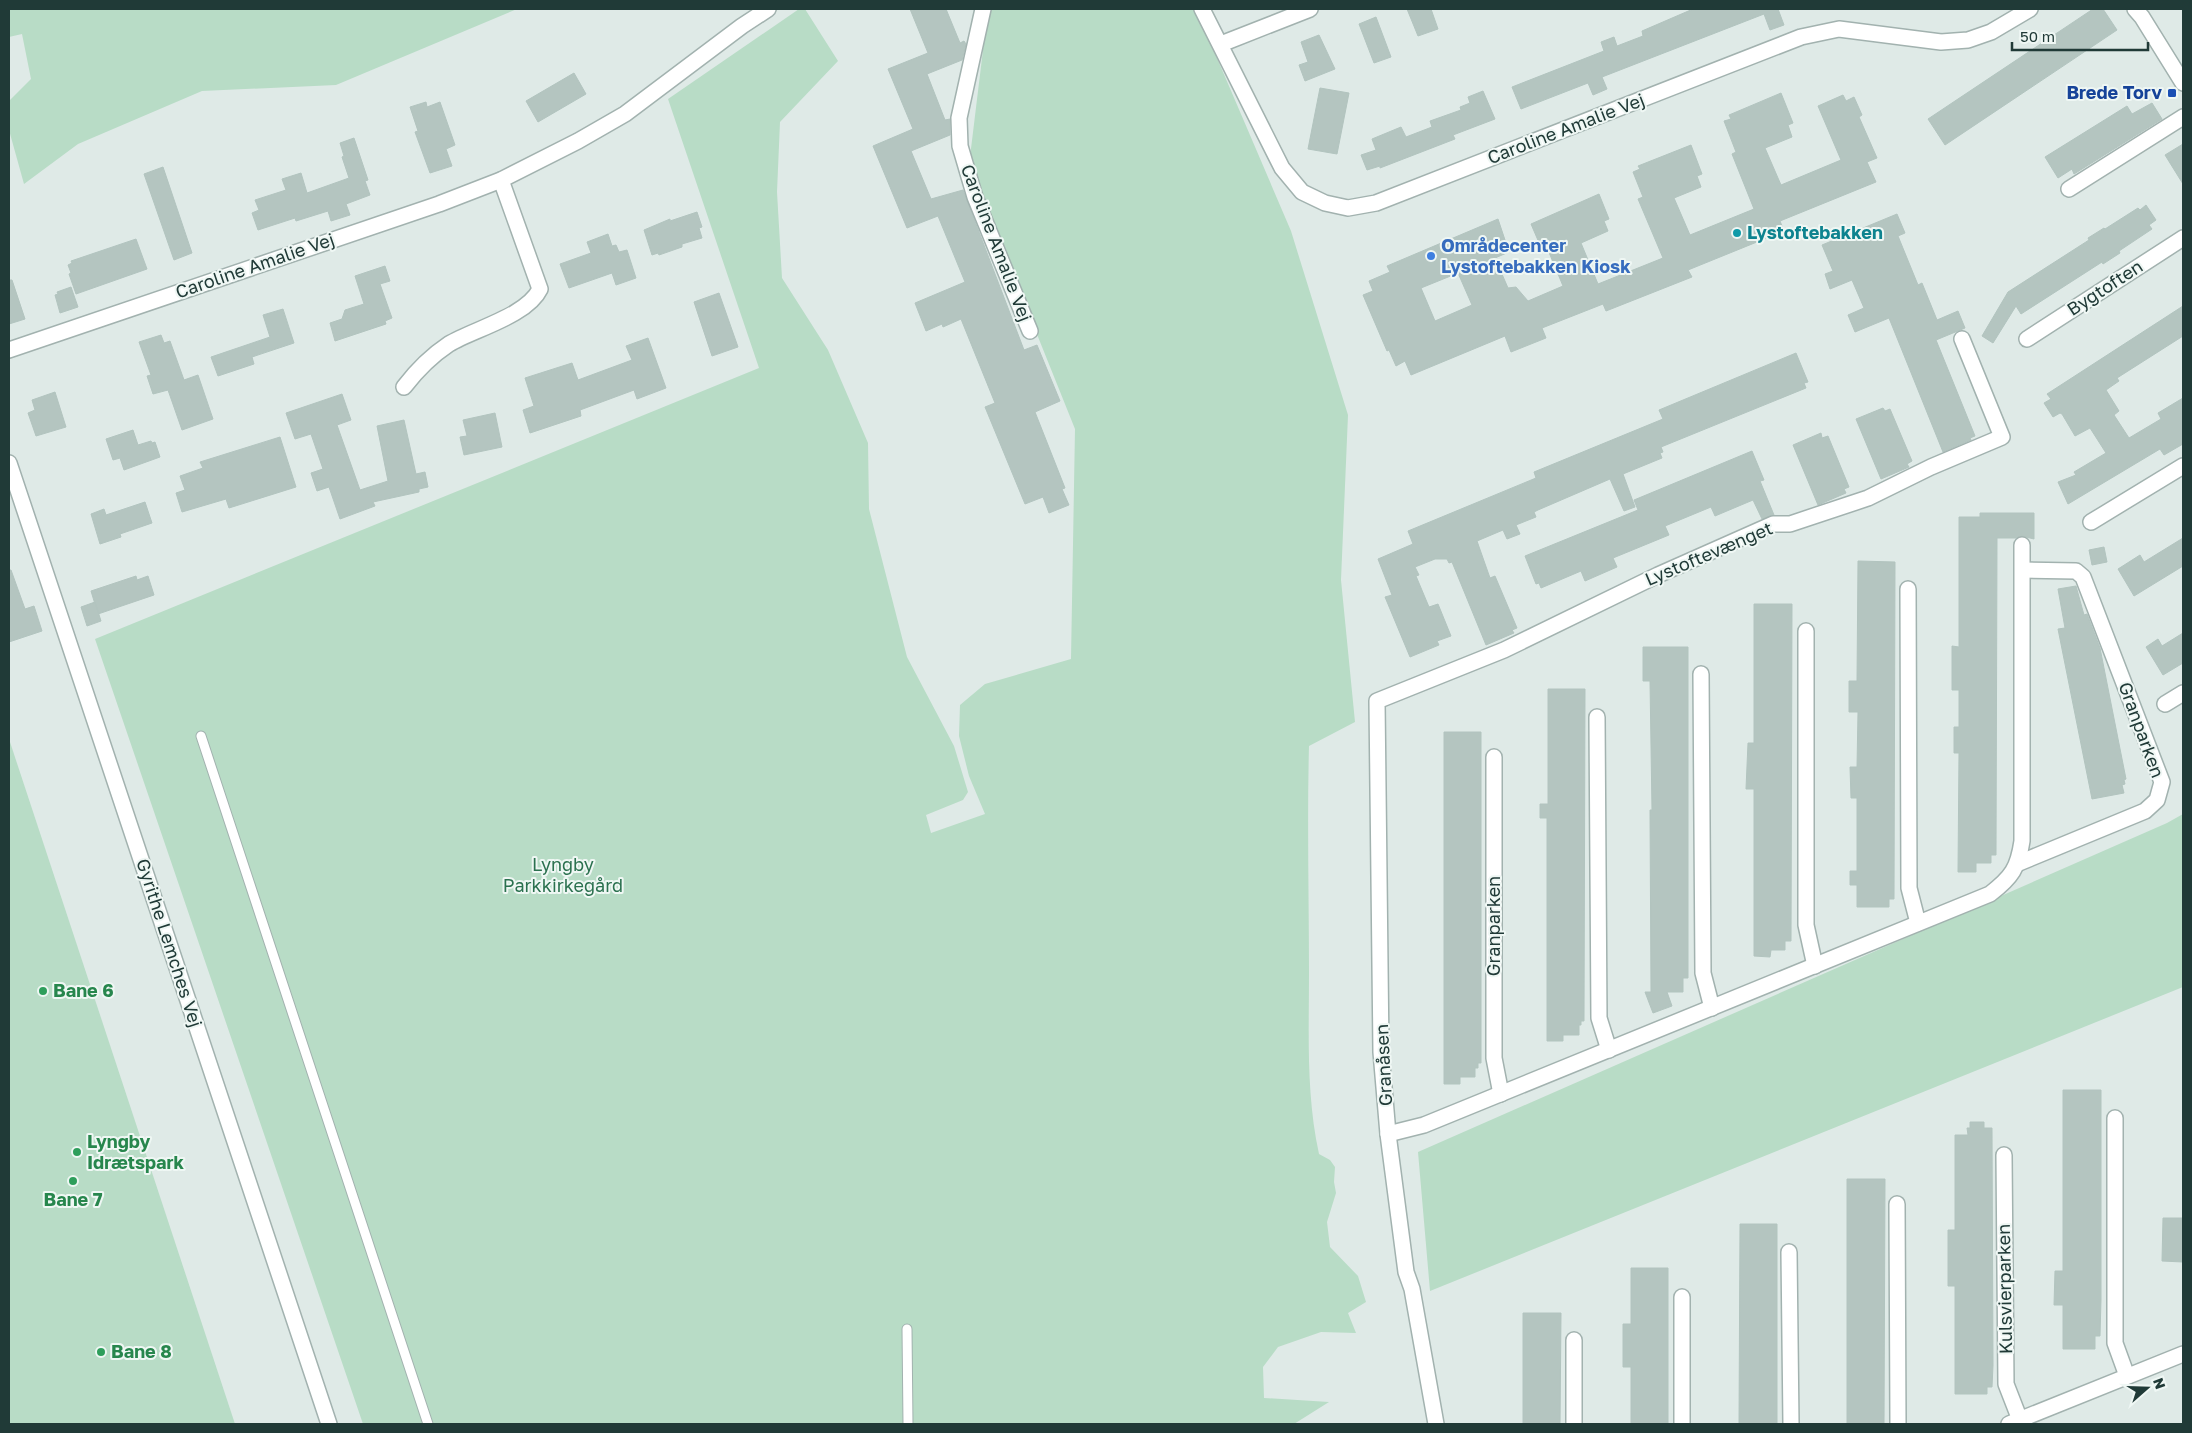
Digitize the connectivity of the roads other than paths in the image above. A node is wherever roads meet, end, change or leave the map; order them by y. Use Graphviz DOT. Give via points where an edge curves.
graph roads {
  1 [pos="768,9"];
  2 [pos="983,9"];
  3 [pos="1202,9"];
  4 [pos="1310,9"];
  5 [pos="2030,9"];
  6 [pos="2135,9"];
  7 [pos="1220,44"];
  8 [pos="2183,83"];
  9 [pos="2183,117"];
  10 [pos="501,180"];
  11 [pos="2069,189"];
  12 [pos="2183,238"];
  13 [pos="1030,331"];
  14 [pos="1962,339"];
  15 [pos="2027,339"];
  16 [pos="9,350"];
  17 [pos="404,387"];
  18 [pos="9,463"];
  19 [pos="2183,466"];
  20 [pos="2092,522"];
  21 [pos="2022,545"];
  22 [pos="2023,570"];
  23 [pos="1908,589"];
  24 [pos="1806,631"];
  25 [pos="1701,674"];
  26 [pos="2183,693"];
  27 [pos="1377,700"];
  28 [pos="2165,704"];
  29 [pos="1597,717"];
  30 [pos="200,736"];
  31 [pos="1494,757"];
  32 [pos="2019,862"];
  33 [pos="1918,923"];
  34 [pos="1815,966"];
  35 [pos="1712,1008"];
  36 [pos="1609,1050"];
  37 [pos="1500,1094"];
  38 [pos="2114,1118"];
  39 [pos="1388,1134"];
  40 [pos="2004,1155"];
  41 [pos="1897,1204"];
  42 [pos="1789,1252"];
  43 [pos="1682,1297"];
  44 [pos="907,1329"];
  45 [pos="1574,1340"];
  46 [pos="2183,1354"];
  47 [pos="2127,1376"];
  48 [pos="2015,1422"];
  49 [pos="329,1424"];
  50 [pos="428,1424"];
  51 [pos="908,1424"];
  52 [pos="1436,1424"];
  53 [pos="1574,1424"];
  54 [pos="1682,1424"];
  55 [pos="1791,1424"];
  56 [pos="1898,1424"];
  1 -- 10 [label="street, Caroline Amalie Vej" via="625,114"];
  2 -- 13 [label="street, Caroline Amalie Vej" via="959,118 960,146 975,197"];
  3 -- 7 [label="street, Caroline Amalie Vej"];
  4 -- 7 [label="street"];
  5 -- 7 [label="street, Caroline Amalie Vej" via="1991,32 1968,40 1941,42 1839,30 1801,37 1376,203 1348,208 1325,203 1302,192 1282,168"];
  6 -- 8 [label="street"];
  9 -- 11 [label="street"];
  10 -- 16 [label="street, Caroline Amalie Vej"];
  10 -- 17 [label="street" via="540,289 536,298 450,344 421,365"];
  12 -- 15 [label="street, Bygtoften"];
  14 -- 27 [label="street, Lystoftevænget" via="2002,438 1868,498 1790,524 1773,524 1658,575 1504,650"];
  18 -- 49 [label="street, Gyrithe Lemches Vej"];
  19 -- 20 [label="street"];
  21 -- 22 [label="street"];
  22 -- 32 [label="street" via="2022,841"];
  22 -- 32 [label="street, Granparken" via="2076,571 2083,578 2162,782 2157,800 2145,811"];
  23 -- 33 [label="street" via="1909,888"];
  24 -- 34 [label="street" via="1806,924"];
  25 -- 35 [label="street" via="1703,973"];
  26 -- 28 [label="street"];
  27 -- 39 [label="street, Granåsen" via="1381,1052"];
  29 -- 36 [label="street" via="1600,1018"];
  30 -- 50 [label="lane"];
  31 -- 37 [label="street, Granparken" via="1494,1058"];
  32 -- 33 [label="street" via="2008,880 1990,894"];
  33 -- 34 [label="street"];
  34 -- 35 [label="street"];
  35 -- 36 [label="street"];
  36 -- 37 [label="street"];
  37 -- 39 [label="street" via="1424,1125"];
  38 -- 47 [label="street" via="2115,1343"];
  39 -- 52 [label="street, Granåsen" via="1406,1272"];
  40 -- 48 [label="street, Kulsvierparken" via="2006,1384"];
  41 -- 56 [label="street"];
  42 -- 55 [label="street"];
  43 -- 54 [label="street"];
  44 -- 51 [label="lane"];
  45 -- 53 [label="street"];
  46 -- 47 [label="street"];
  47 -- 48 [label="street"];
}
